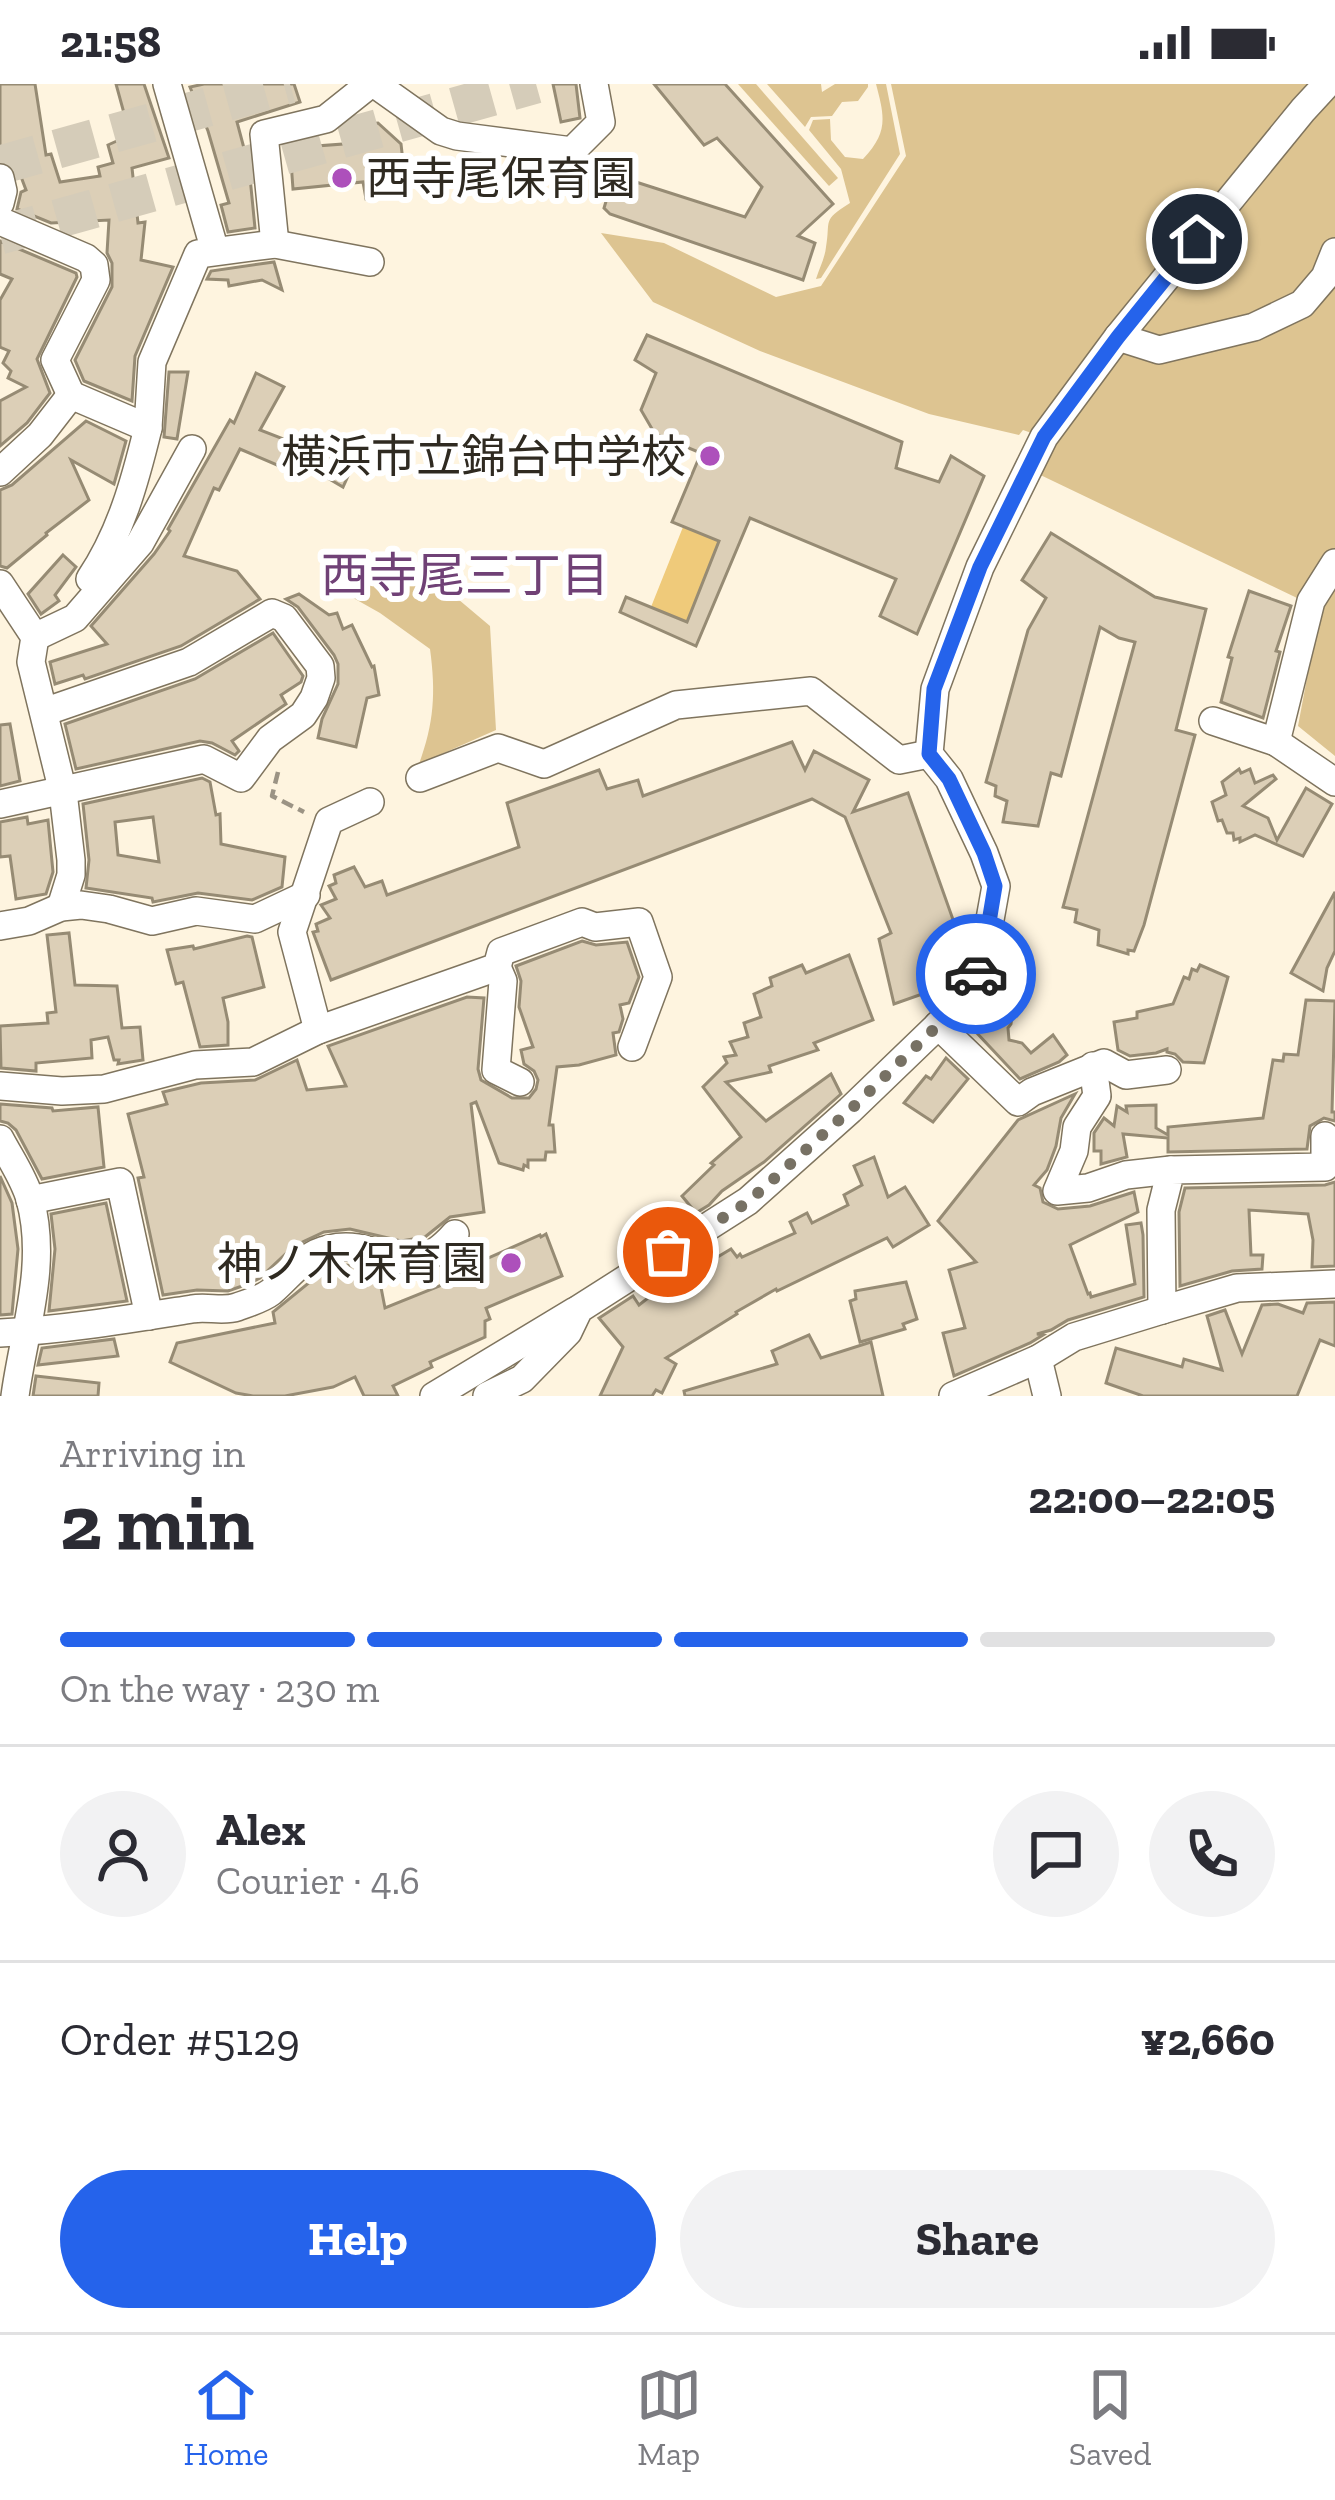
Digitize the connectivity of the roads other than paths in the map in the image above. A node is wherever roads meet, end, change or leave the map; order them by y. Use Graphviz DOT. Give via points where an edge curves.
graph roads {
  1 [pos="167,84"];
  2 [pos="372,84"];
  3 [pos="593,84"];
  4 [pos="1327,84"];
  5 [pos="0,178"];
  6 [pos="0,203"];
  7 [pos="0,221"];
  8 [pos="275,244"];
  9 [pos="214,251"];
  10 [pos="1335,252"];
  11 [pos="370,262"];
  12 [pos="1118,337"];
  13 [pos="71,394"];
  14 [pos="148,428"];
  15 [pos="192,449"];
  16 [pos="0,472"];
  17 [pos="1335,563"];
  18 [pos="0,584"];
  19 [pos="33,634"];
  20 [pos="44,712"];
  21 [pos="1213,721"];
  22 [pos="1276,742"];
  23 [pos="929,754"];
  24 [pos="420,778"];
  25 [pos="1335,782"];
  26 [pos="63,792"];
  27 [pos="370,802"];
  28 [pos="0,804"];
  29 [pos="306,895"];
  30 [pos="62,907"];
  31 [pos="0,926"];
  32 [pos="496,968"];
  33 [pos="938,1024"];
  34 [pos="318,1030"];
  35 [pos="632,1047"];
  36 [pos="1093,1066"];
  37 [pos="1167,1070"];
  38 [pos="520,1082"];
  39 [pos="0,1086"];
  40 [pos="1325,1136"];
  41 [pos="0,1139"];
  42 [pos="1171,1170"];
  43 [pos="30,1200"];
  44 [pos="455,1234"];
  45 [pos="1335,1284"];
  46 [pos="578,1309"];
  47 [pos="1162,1310"];
  48 [pos="149,1316"];
  49 [pos="14,1333"];
  50 [pos="1038,1359"];
  51 [pos="1056,1395"];
  52 [pos="15,1396"];
  53 [pos="434,1396"];
  54 [pos="487,1396"];
  55 [pos="953,1396"];
  1 -- 9 [label="street"];
  2 -- 3 [label="street" via="441,131 572,151 601,122"];
  2 -- 8 [label="street" via="326,119 264,134"];
  4 -- 12 [label="street"];
  5 -- 6 [label="street"];
  7 -- 13 [label="street" via="94,265 96,280 55,360"];
  8 -- 9 [label="street"];
  8 -- 11 [label="street"];
  9 -- 14 [label="street" via="198,254 152,362"];
  10 -- 12 [label="street" via="1302,304 1254,327 1159,350"];
  12 -- 23 [label="street" via="1044,437 980,567 934,689"];
  13 -- 14 [label="street"];
  13 -- 16 [label="street"];
  14 -- 19 [label="street" via="109,548 65,608"];
  15 -- 19 [label="street" via="140,543 75,617"];
  17 -- 22 [label="street" via="1311,601"];
  18 -- 19 [label="street"];
  19 -- 20 [label="street"];
  20 -- 26 [label="street"];
  20 -- 26 [label="street" via="189,662 272,614 284,618 320,666 303,715 241,778 204,760"];
  21 -- 22 [label="street"];
  22 -- 25 [label="street"];
  23 -- 24 [label="street" via="899,760 811,691 676,705 544,764 498,748"];
  23 -- 33 [label="street" via="949,779 995,886 982,964"];
  26 -- 28 [label="street"];
  26 -- 30 [label="street" via="71,875"];
  27 -- 29 [label="street" via="319,818"];
  29 -- 30 [label="street" via="255,919 196,911 152,921"];
  29 -- 34 [label="street" via="292,932"];
  30 -- 31 [label="street"];
  32 -- 34 [label="street"];
  32 -- 35 [label="street" via="500,952 572,923 639,922 658,976"];
  32 -- 38 [label="street" via="503,981 496,1070"];
  33 -- 36 [label="street" via="1018,1102"];
  33 -- 46 [label="street" via="748,1202"];
  34 -- 39 [label="street" via="253,1062 195,1065 104,1089"];
  36 -- 37 [label="street" via="1126,1075"];
  36 -- 42 [label="street" via="1097,1096 1077,1127 1058,1191"];
  40 -- 42 [label="street" via="1325,1166"];
  41 -- 43 [label="street"];
  42 -- 47 [label="street" via="1161,1210"];
  43 -- 48 [label="street" via="120,1181"];
  43 -- 49 [label="street" via="34,1296"];
  44 -- 48 [label="street" via="433,1255 404,1262 354,1245 322,1250 268,1294 230,1310"];
  45 -- 47 [label="street" via="1237,1288"];
  46 -- 53 [label="street"];
  46 -- 54 [label="street" via="568,1332 521,1379"];
  47 -- 50 [label="street" via="1074,1337"];
  48 -- 49 [label="street"];
  49 -- 52 [label="street"];
  50 -- 51 [label="street"];
  50 -- 55 [label="street"];
}
